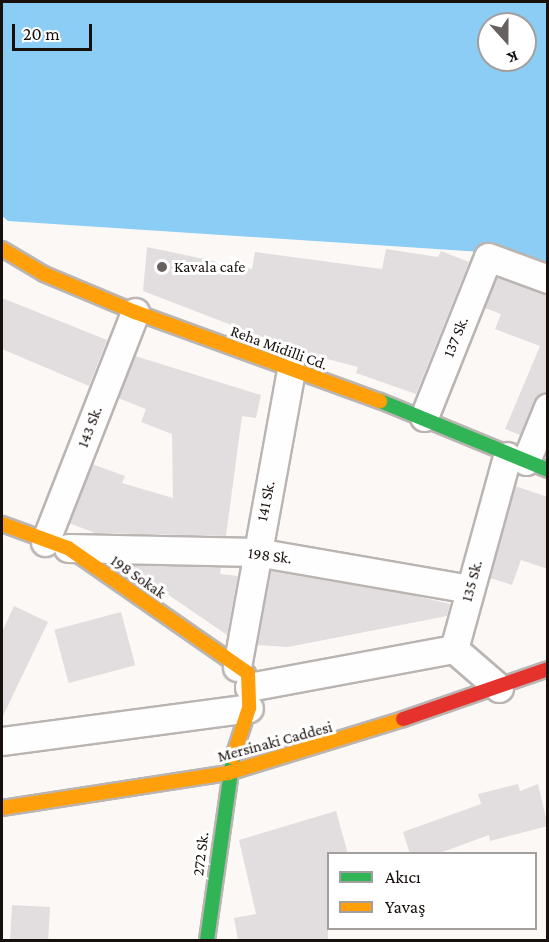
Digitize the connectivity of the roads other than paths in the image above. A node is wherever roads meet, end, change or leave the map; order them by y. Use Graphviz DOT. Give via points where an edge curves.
graph roads {
  1 [pos="2,249"];
  2 [pos="548,279"];
  3 [pos="135,312"];
  4 [pos="291,371"];
  5 [pos="548,407"];
  6 [pos="424,417"];
  7 [pos="527,462"];
  8 [pos="2,524"];
  9 [pos="57,545"];
  10 [pos="256,552"];
  11 [pos="470,589"];
  12 [pos="454,649"];
  13 [pos="548,669"];
  14 [pos="246,684"];
  15 [pos="499,688"];
  16 [pos="2,741"];
  17 [pos="228,773"];
  18 [pos="2,808"];
  19 [pos="207,940"];
  1 -- 3 [label="street, Reha Midilli Cd." via="44,274"];
  2 -- 6 [label="street, 137 Sk." via="488,257"];
  3 -- 4 [label="street, Reha Midilli Cd."];
  3 -- 9 [label="street, 143 Sk."];
  4 -- 6 [label="street, Reha Midilli Cd."];
  4 -- 10 [label="street, 141 Sk."];
  5 -- 7 [label="street, 135 Sk."];
  6 -- 7 [label="street, Reha Midilli Cd."];
  7 -- 11 [label="street, 135 Sk."];
  8 -- 9 [label="street, 198 Sokak"];
  9 -- 10 [label="street, 198 Sk."];
  9 -- 14 [label="street, 198 Sokak"];
  10 -- 11 [label="street, 198 Sk."];
  10 -- 14 [label="street, 141 Sk."];
  11 -- 12 [label="street, 135 Sk."];
  12 -- 14 [label="street"];
  12 -- 15 [label="street"];
  13 -- 15 [label="street, Mersinaki Caddesi"];
  14 -- 16 [label="street"];
  14 -- 17 [label="street, 141 Sk."];
  15 -- 17 [label="street, Mersinaki Caddesi"];
  17 -- 18 [label="street, Mersinaki Caddesi"];
  17 -- 19 [label="street, 272 Sk."];
}
